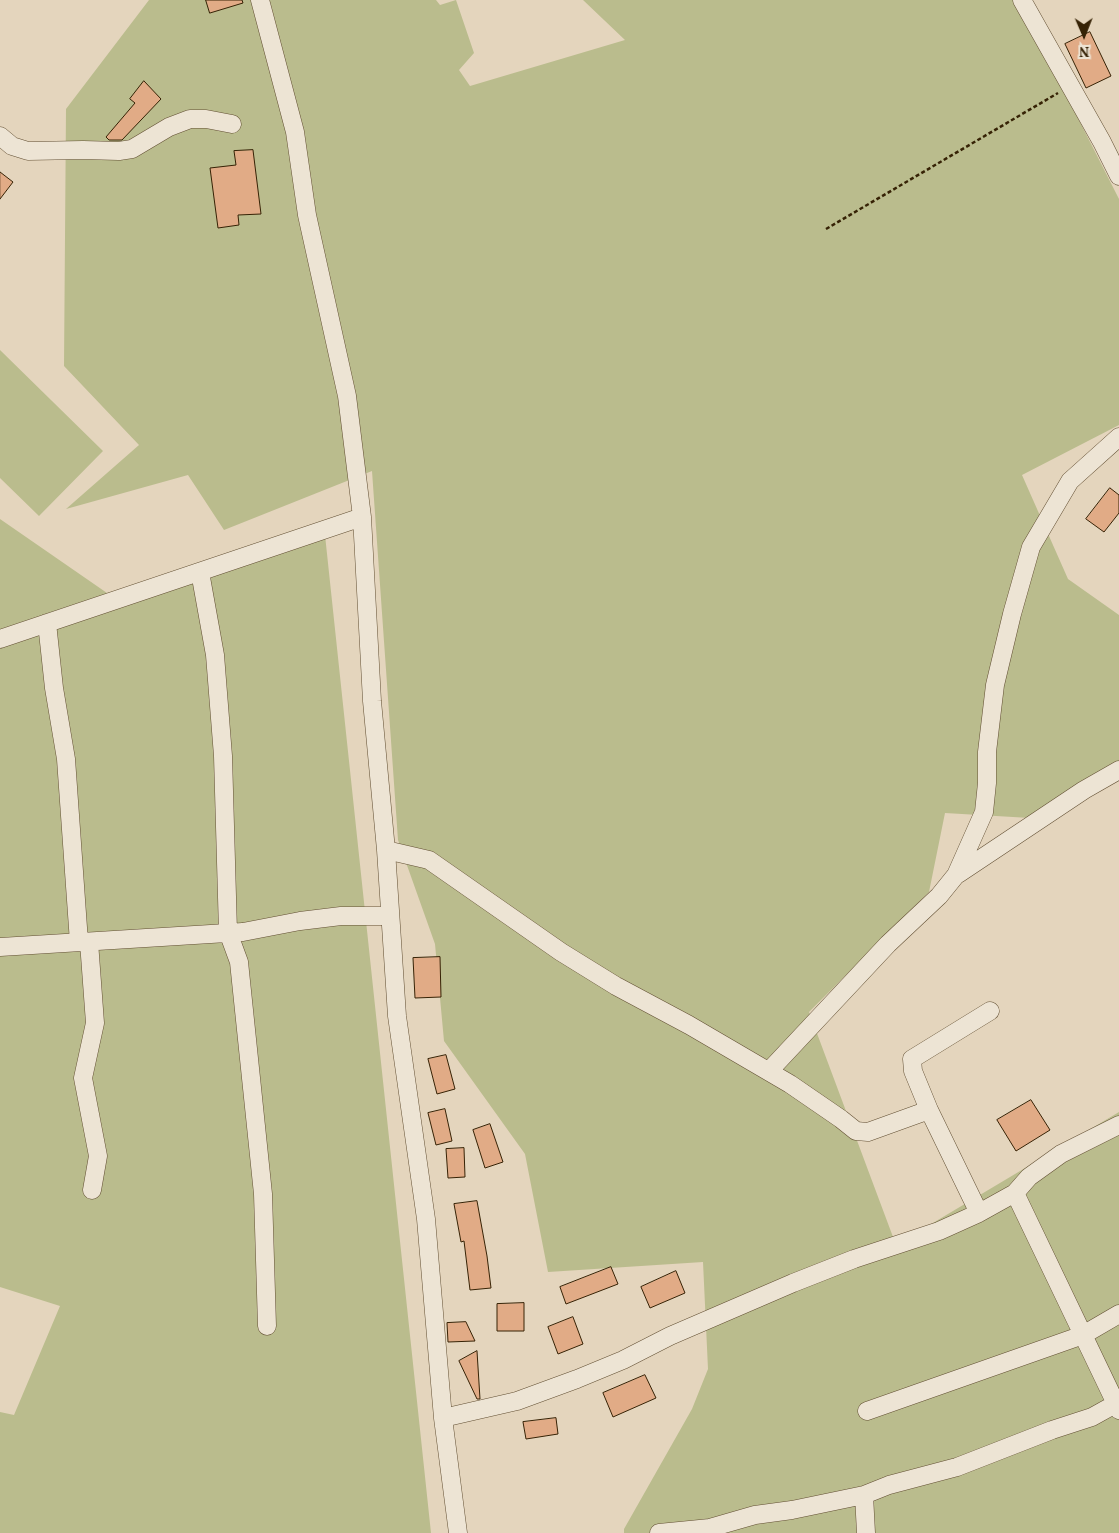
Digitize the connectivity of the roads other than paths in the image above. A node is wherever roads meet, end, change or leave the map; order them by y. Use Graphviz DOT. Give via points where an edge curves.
graph roads {
  1 [pos="260,0"];
  2 [pos="1022,0"];
  3 [pos="232,124"];
  4 [pos="0,136"];
  5 [pos="1119,176"];
  6 [pos="1119,437"];
  7 [pos="362,517"];
  8 [pos="200,572"];
  9 [pos="47,623"];
  10 [pos="0,639"];
  11 [pos="1119,770"];
  12 [pos="386,850"];
  13 [pos="956,875"];
  14 [pos="390,916"];
  15 [pos="228,932"];
  16 [pos="84,942"];
  17 [pos="0,947"];
  18 [pos="990,1012"];
  19 [pos="769,1072"];
  20 [pos="929,1110"];
  21 [pos="1119,1125"];
  22 [pos="92,1190"];
  23 [pos="1014,1193"];
  24 [pos="979,1213"];
  25 [pos="1119,1314"];
  26 [pos="267,1326"];
  27 [pos="1083,1334"];
  28 [pos="1118,1405"];
  29 [pos="868,1411"];
  30 [pos="444,1418"];
  31 [pos="864,1496"];
  32 [pos="458,1533"];
  33 [pos="659,1533"];
  34 [pos="866,1533"];
  1 -- 7 [label="street" via="295,132 307,215 347,396"];
  2 -- 5 [label="street"];
  3 -- 4 [label="street" via="206,118 190,119 169,127 132,149 119,152 28,150 12,146"];
  6 -- 13 [label="street" via="1070,481 1031,547 995,686 984,812"];
  7 -- 8 [label="street"];
  7 -- 12 [label="street" via="372,701"];
  8 -- 9 [label="street"];
  8 -- 15 [label="street" via="215,655 223,756"];
  9 -- 10 [label="street"];
  9 -- 16 [label="street" via="66,759"];
  11 -- 13 [label="street"];
  12 -- 14 [label="street"];
  12 -- 19 [label="street" via="429,860 561,952"];
  13 -- 19 [label="street"];
  14 -- 15 [label="street" via="333,917"];
  14 -- 30 [label="street" via="397,1016 426,1219"];
  15 -- 16 [label="street"];
  15 -- 26 [label="street" via="239,962 263,1194"];
  16 -- 17 [label="street"];
  16 -- 22 [label="street" via="95,1023 83,1078 98,1156"];
  18 -- 20 [label="street" via="912,1059 913,1071"];
  19 -- 20 [label="street" via="856,1131 868,1132"];
  20 -- 24 [label="street"];
  21 -- 23 [label="street" via="1061,1154 1029,1177"];
  23 -- 24 [label="street"];
  23 -- 27 [label="street"];
  24 -- 30 [label="street" via="939,1231 793,1283 577,1379 517,1401"];
  25 -- 27 [label="street"];
  27 -- 28 [label="street"];
  27 -- 29 [label="street"];
  28 -- 31 [label="street" via="964,1464 889,1485"];
  30 -- 32 [label="street"];
  31 -- 33 [label="street" via="755,1515 710,1528"];
  31 -- 34 [label="street"];
}
